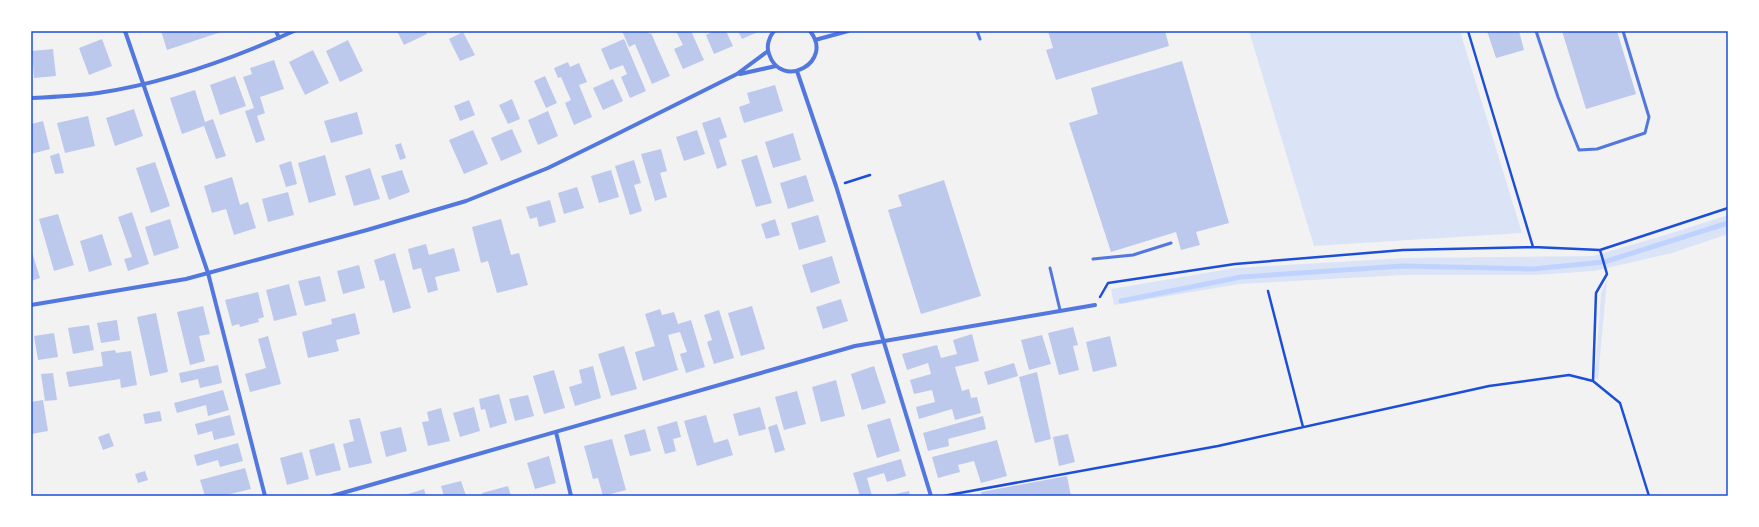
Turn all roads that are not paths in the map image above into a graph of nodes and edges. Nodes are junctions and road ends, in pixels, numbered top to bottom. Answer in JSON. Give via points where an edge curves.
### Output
{"nodes":[{"id":1,"x":125,"y":31,"type":"edge"},
{"id":2,"x":276,"y":31,"type":"edge"},
{"id":3,"x":294,"y":31,"type":"edge"},
{"id":4,"x":774,"y":31,"type":"edge"},
{"id":5,"x":810,"y":31,"type":"edge"},
{"id":6,"x":848,"y":31,"type":"edge"},
{"id":7,"x":978,"y":31,"type":"edge"},
{"id":8,"x":1536,"y":31,"type":"edge"},
{"id":9,"x":1623,"y":31,"type":"edge"},
{"id":10,"x":279,"y":38,"type":"junction"},
{"id":11,"x":980,"y":39,"type":"dead end"},
{"id":12,"x":815,"y":40,"type":"junction"},
{"id":13,"x":768,"y":51,"type":"junction"},
{"id":14,"x":776,"y":66,"type":"junction"},
{"id":15,"x":797,"y":71,"type":"junction"},
{"id":16,"x":737,"y":74,"type":"junction"},
{"id":17,"x":144,"y":84,"type":"junction"},
{"id":18,"x":31,"y":98,"type":"edge"},
{"id":19,"x":1171,"y":243,"type":"dead end"},
{"id":20,"x":1093,"y":259,"type":"dead end"},
{"id":21,"x":1050,"y":268,"type":"dead end"},
{"id":22,"x":208,"y":273,"type":"junction"},
{"id":23,"x":31,"y":305,"type":"edge"},
{"id":24,"x":1095,"y":305,"type":"road end"},
{"id":25,"x":1060,"y":310,"type":"junction"},
{"id":26,"x":885,"y":340,"type":"junction"},
{"id":27,"x":556,"y":432,"type":"junction"},
{"id":28,"x":265,"y":496,"type":"edge"},
{"id":29,"x":332,"y":496,"type":"edge"},
{"id":30,"x":570,"y":496,"type":"edge"},
{"id":31,"x":931,"y":496,"type":"edge"}],
"edges":[{"from":1,"to":17,"type":"street"},
{"from":2,"to":10,"type":"street"},
{"from":3,"to":10,"type":"street"},
{"from":4,"to":13,"type":"street"},
{"from":5,"to":12,"type":"street"},
{"from":6,"to":12,"type":"street"},
{"from":7,"to":11,"type":"lane"},
{"from":8,"to":9,"type":"lane","via":[[1579,150],[1597,149],[1645,133],[1649,117]]},
{"from":10,"to":17,"type":"street"},
{"from":12,"to":15,"type":"street","via":[[815,56],[805,68]]},
{"from":13,"to":14,"type":"street"},
{"from":13,"to":16,"type":"street"},
{"from":14,"to":15,"type":"street","via":[[786,71]]},
{"from":14,"to":16,"type":"street"},
{"from":15,"to":26,"type":"street"},
{"from":16,"to":22,"type":"street","via":[[548,168],[466,201]]},
{"from":17,"to":18,"type":"street","via":[[97,93]]},
{"from":17,"to":22,"type":"street"},
{"from":19,"to":20,"type":"lane","via":[[1134,254]]},
{"from":21,"to":25,"type":"lane"},
{"from":22,"to":23,"type":"street"},
{"from":22,"to":28,"type":"street"},
{"from":24,"to":25,"type":"street"},
{"from":25,"to":26,"type":"street"},
{"from":26,"to":27,"type":"street","via":[[828,353]]},
{"from":26,"to":31,"type":"street"},
{"from":27,"to":29,"type":"street"},
{"from":27,"to":30,"type":"street"}]}
